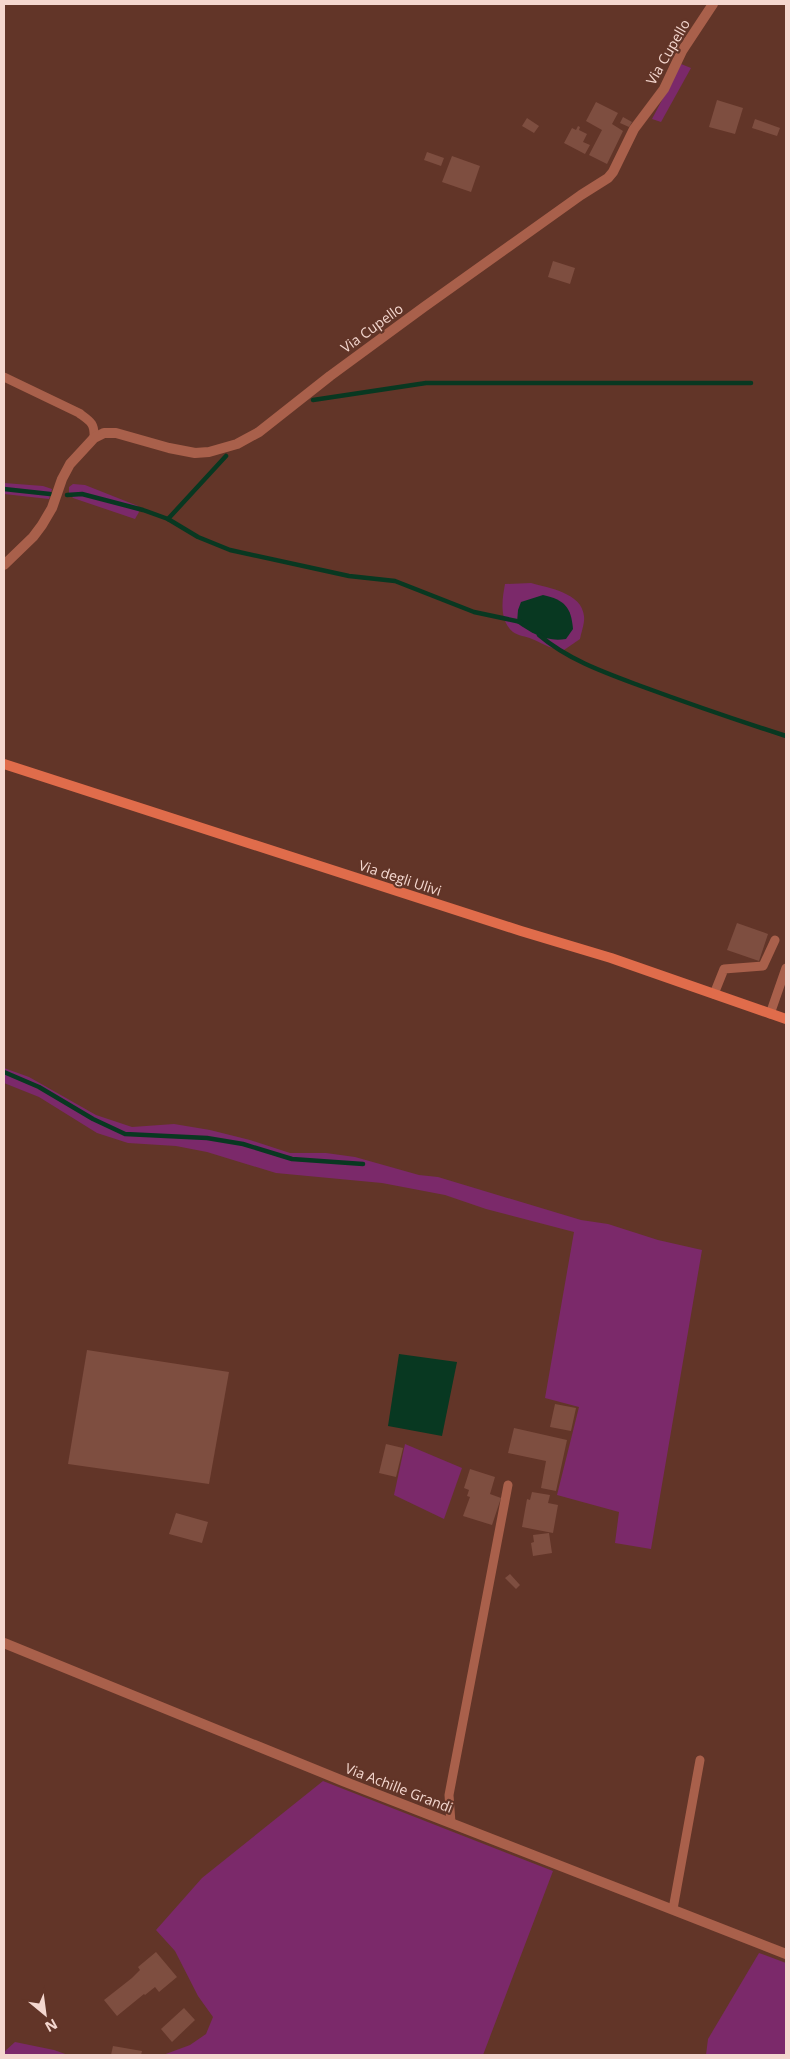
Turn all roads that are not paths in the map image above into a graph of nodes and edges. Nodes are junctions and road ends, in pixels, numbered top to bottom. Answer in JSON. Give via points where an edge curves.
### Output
{"nodes":[{"id":1,"x":713,"y":4,"type":"edge"},
{"id":2,"x":4,"y":377,"type":"edge"},
{"id":3,"x":94,"y":438,"type":"junction"},
{"id":4,"x":4,"y":565,"type":"edge"},
{"id":5,"x":4,"y":764,"type":"edge"},
{"id":6,"x":775,"y":940,"type":"dead end"},
{"id":7,"x":786,"y":968,"type":"edge"},
{"id":8,"x":714,"y":994,"type":"junction"},
{"id":9,"x":770,"y":1014,"type":"junction"},
{"id":10,"x":786,"y":1019,"type":"edge"},
{"id":11,"x":508,"y":1485,"type":"dead end"},
{"id":12,"x":4,"y":1643,"type":"edge"},
{"id":13,"x":700,"y":1760,"type":"dead end"},
{"id":14,"x":451,"y":1823,"type":"junction"},
{"id":15,"x":673,"y":1909,"type":"junction"},
{"id":16,"x":786,"y":1954,"type":"edge"}],
"edges":[{"from":1,"to":3,"type":"street","name":"Via Cupello","via":[[679,57],[664,89],[634,129],[608,178],[424,307],[259,432],[238,444],[194,453],[116,433],[104,433]]},
{"from":2,"to":3,"type":"lane","via":[[79,413],[95,429]]},
{"from":3,"to":4,"type":"street","via":[[70,464],[42,525]]},
{"from":5,"to":8,"type":"street","name":"Via degli Ulivi","via":[[512,929],[611,958]]},
{"from":6,"to":8,"type":"lane","via":[[763,966],[724,970]]},
{"from":7,"to":9,"type":"lane"},
{"from":8,"to":9,"type":"street","name":"Via degli Ulivi"},
{"from":9,"to":10,"type":"street","name":"Via degli Ulivi"},
{"from":11,"to":14,"type":"lane","via":[[449,1795]]},
{"from":12,"to":14,"type":"street","name":"Via Achille Grandi"},
{"from":13,"to":15,"type":"lane"},
{"from":14,"to":15,"type":"street","name":"Via Achille Grandi"},
{"from":15,"to":16,"type":"street","name":"Via Achille Grandi"}]}
